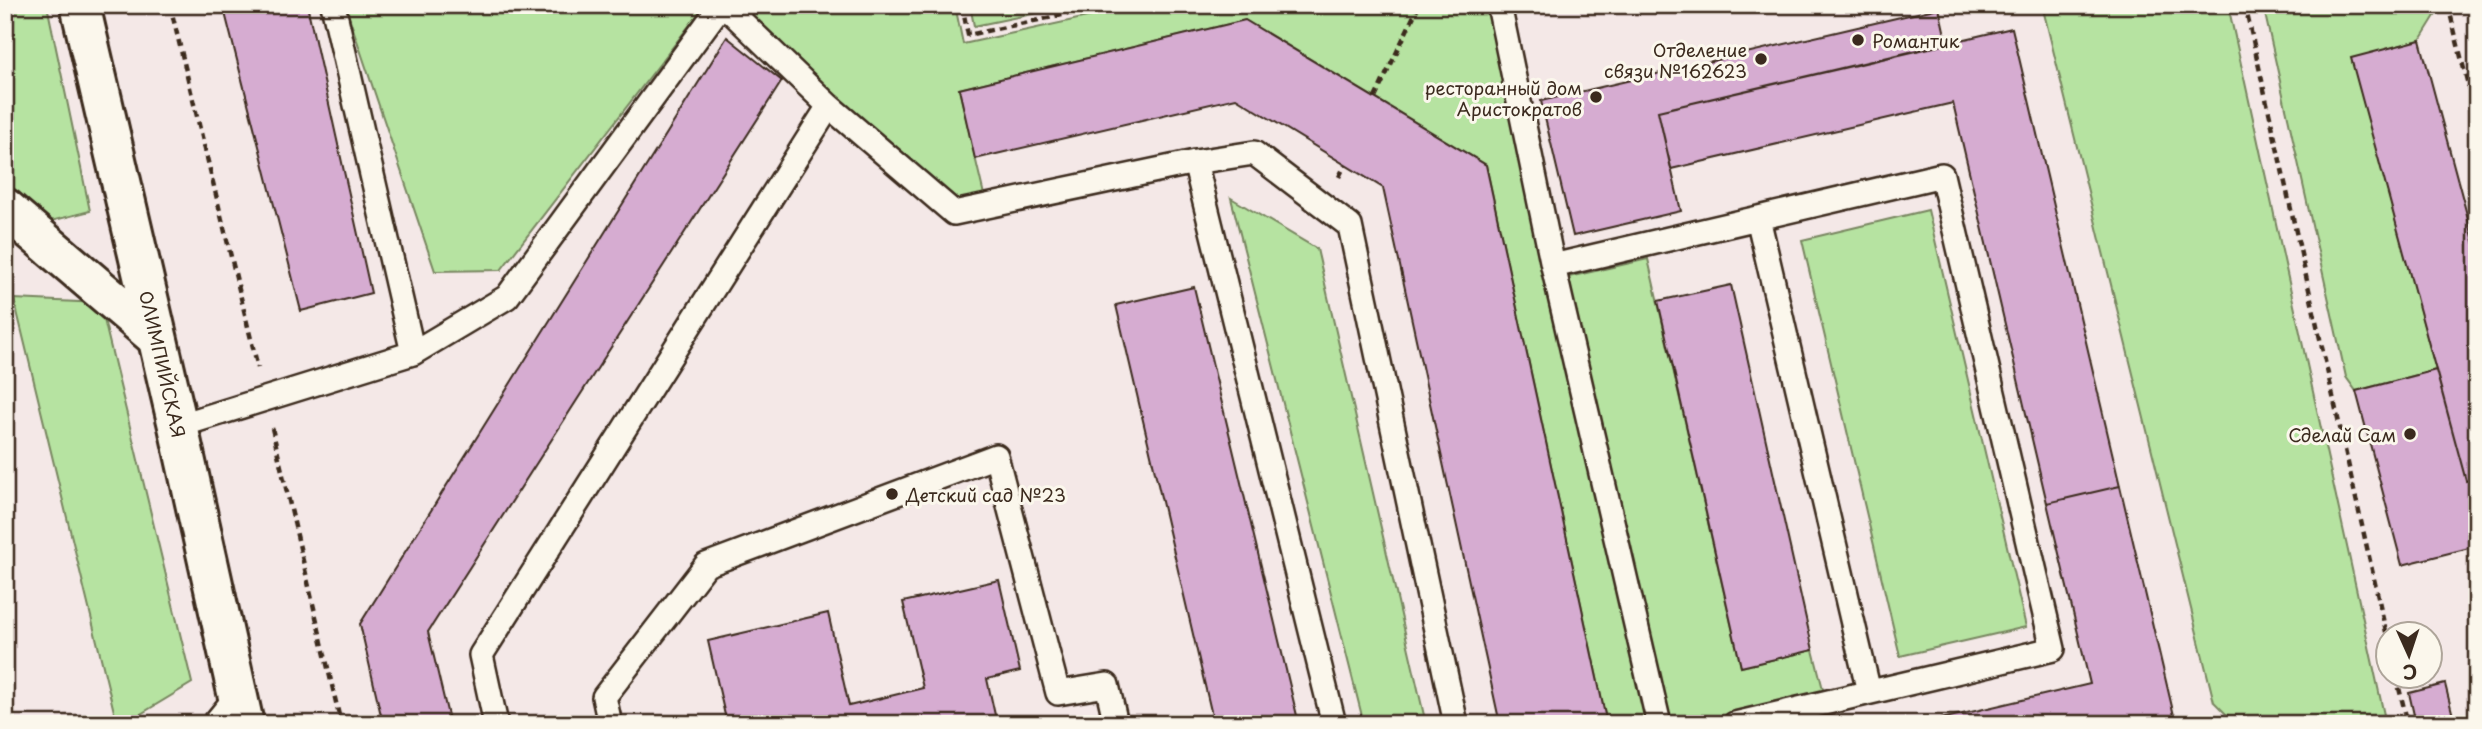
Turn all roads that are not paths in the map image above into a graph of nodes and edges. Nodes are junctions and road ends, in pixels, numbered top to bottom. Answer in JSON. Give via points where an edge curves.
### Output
{"nodes":[{"id":1,"x":80,"y":5,"type":"edge"},
{"id":2,"x":333,"y":5,"type":"edge"},
{"id":3,"x":722,"y":5,"type":"edge"},
{"id":4,"x":1499,"y":5,"type":"edge"},
{"id":5,"x":829,"y":106,"type":"junction"},
{"id":6,"x":1195,"y":162,"type":"junction"},
{"id":7,"x":5,"y":208,"type":"edge"},
{"id":8,"x":1758,"y":218,"type":"junction"},
{"id":9,"x":1553,"y":266,"type":"junction"},
{"id":10,"x":156,"y":337,"type":"junction"},
{"id":11,"x":413,"y":353,"type":"junction"},
{"id":12,"x":178,"y":426,"type":"junction"},
{"id":13,"x":1869,"y":692,"type":"junction"},
{"id":14,"x":232,"y":714,"type":"edge"},
{"id":15,"x":496,"y":724,"type":"edge"},
{"id":16,"x":610,"y":724,"type":"edge"},
{"id":17,"x":1116,"y":724,"type":"edge"},
{"id":18,"x":1334,"y":724,"type":"edge"},
{"id":19,"x":1456,"y":724,"type":"edge"},
{"id":20,"x":1659,"y":724,"type":"edge"},
{"id":21,"x":1735,"y":724,"type":"edge"}],
"edges":[{"from":1,"to":10,"type":"main road","name":"ОЛИМПИЙСКАЯ"},
{"from":2,"to":11,"type":"lane"},
{"from":3,"to":5,"type":"lane"},
{"from":3,"to":11,"type":"lane","via":[[507,297]]},
{"from":4,"to":9,"type":"lane"},
{"from":5,"to":6,"type":"lane","via":[[954,213]]},
{"from":5,"to":15,"type":"lane","via":[[481,655]]},
{"from":6,"to":18,"type":"lane"},
{"from":6,"to":19,"type":"lane","via":[[1254,153],[1349,226]]},
{"from":7,"to":10,"type":"main road"},
{"from":8,"to":9,"type":"lane"},
{"from":8,"to":13,"type":"lane"},
{"from":8,"to":13,"type":"lane","via":[[1942,175],[2053,649]]},
{"from":9,"to":20,"type":"lane"},
{"from":10,"to":12,"type":"main road","name":"ОЛИМПИЙСКАЯ"},
{"from":11,"to":12,"type":"lane"},
{"from":12,"to":14,"type":"main road","name":"ОЛИМПИЙСКАЯ"},
{"from":13,"to":21,"type":"lane"},
{"from":16,"to":17,"type":"lane","via":[[604,697],[706,565],[996,456],[1058,693],[1107,685]]}]}
